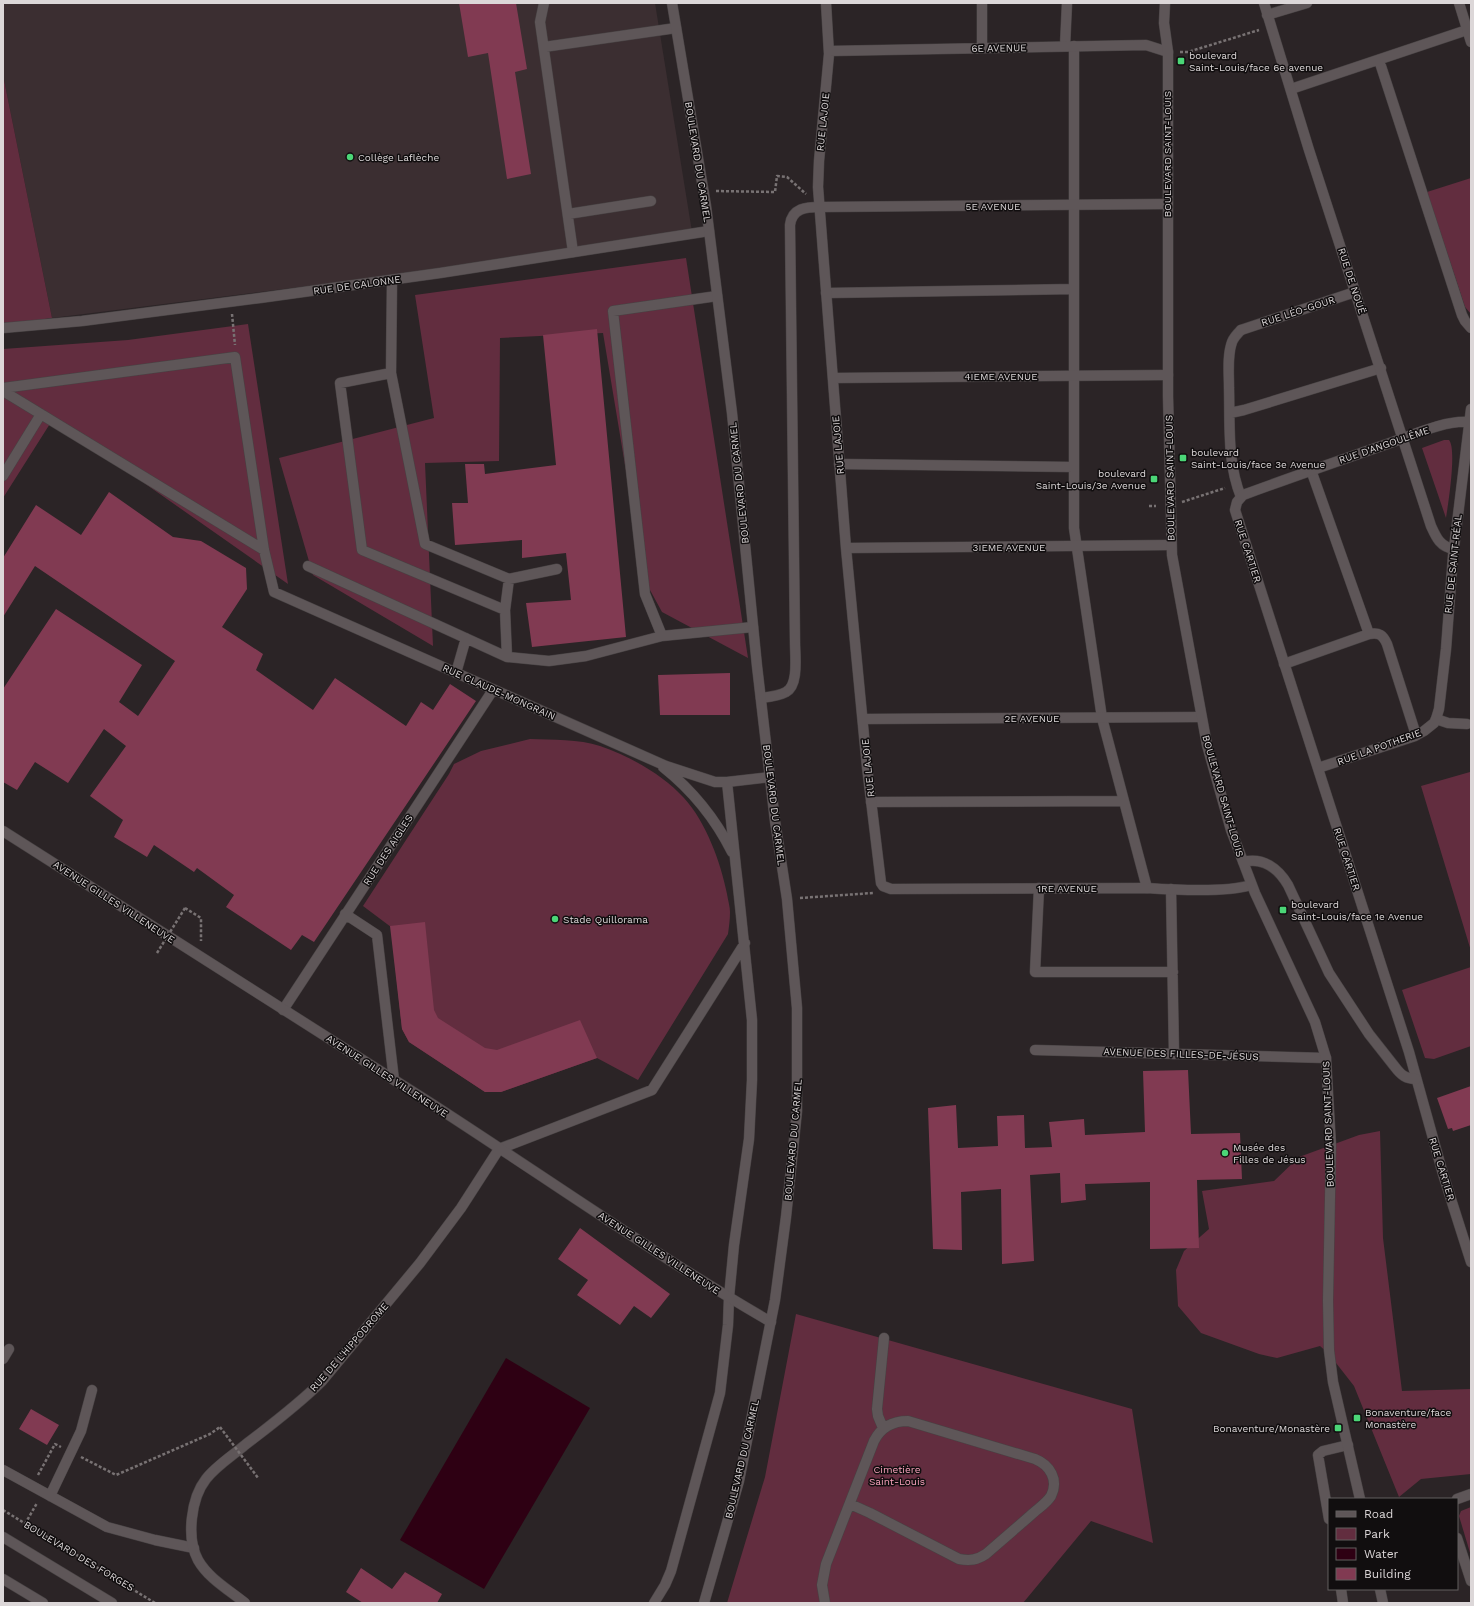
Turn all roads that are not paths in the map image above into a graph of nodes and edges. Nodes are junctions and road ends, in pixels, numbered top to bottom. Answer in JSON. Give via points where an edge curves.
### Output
{"nodes":[{"id":1,"x":544,"y":3,"type":"edge"},
{"id":2,"x":672,"y":3,"type":"edge"},
{"id":3,"x":826,"y":3,"type":"edge"},
{"id":4,"x":982,"y":3,"type":"edge"},
{"id":5,"x":1067,"y":3,"type":"edge"},
{"id":6,"x":1165,"y":3,"type":"edge"},
{"id":7,"x":1264,"y":3,"type":"edge"},
{"id":8,"x":1307,"y":3,"type":"edge"},
{"id":9,"x":1459,"y":3,"type":"edge"},
{"id":10,"x":1267,"y":15,"type":"junction"},
{"id":11,"x":676,"y":28,"type":"junction"},
{"id":12,"x":1467,"y":30,"type":"junction"},
{"id":13,"x":1471,"y":42,"type":"edge"},
{"id":14,"x":1070,"y":46,"type":"junction"},
{"id":15,"x":544,"y":47,"type":"junction"},
{"id":16,"x":982,"y":48,"type":"junction"},
{"id":17,"x":830,"y":51,"type":"junction"},
{"id":18,"x":1168,"y":52,"type":"junction"},
{"id":19,"x":1379,"y":60,"type":"junction"},
{"id":20,"x":1291,"y":89,"type":"junction"},
{"id":21,"x":651,"y":201,"type":"dead end"},
{"id":22,"x":1167,"y":204,"type":"junction"},
{"id":23,"x":1074,"y":205,"type":"junction"},
{"id":24,"x":820,"y":207,"type":"junction"},
{"id":25,"x":568,"y":214,"type":"junction"},
{"id":26,"x":709,"y":231,"type":"junction"},
{"id":27,"x":573,"y":252,"type":"junction"},
{"id":28,"x":392,"y":280,"type":"junction"},
{"id":29,"x":1074,"y":289,"type":"junction"},
{"id":30,"x":1355,"y":292,"type":"junction"},
{"id":31,"x":826,"y":293,"type":"junction"},
{"id":32,"x":717,"y":296,"type":"junction"},
{"id":33,"x":3,"y":328,"type":"edge"},
{"id":34,"x":1471,"y":328,"type":"edge"},
{"id":35,"x":1241,"y":330,"type":"joint"},
{"id":36,"x":1380,"y":368,"type":"junction"},
{"id":37,"x":392,"y":373,"type":"junction"},
{"id":38,"x":1168,"y":375,"type":"junction"},
{"id":39,"x":1074,"y":376,"type":"junction"},
{"id":40,"x":833,"y":378,"type":"junction"},
{"id":41,"x":3,"y":389,"type":"edge"},
{"id":42,"x":1471,"y":409,"type":"edge"},
{"id":43,"x":1230,"y":413,"type":"junction"},
{"id":44,"x":41,"y":414,"type":"junction"},
{"id":45,"x":1469,"y":422,"type":"junction"},
{"id":46,"x":1403,"y":438,"type":"junction"},
{"id":47,"x":839,"y":464,"type":"junction"},
{"id":48,"x":1074,"y":467,"type":"junction"},
{"id":49,"x":1311,"y":470,"type":"junction"},
{"id":50,"x":3,"y":476,"type":"edge"},
{"id":51,"x":1238,"y":500,"type":"junction"},
{"id":52,"x":1171,"y":545,"type":"junction"},
{"id":53,"x":1076,"y":546,"type":"junction"},
{"id":54,"x":846,"y":548,"type":"junction"},
{"id":55,"x":1454,"y":549,"type":"junction"},
{"id":56,"x":264,"y":550,"type":"junction"},
{"id":57,"x":308,"y":566,"type":"dead end"},
{"id":58,"x":557,"y":569,"type":"dead end"},
{"id":59,"x":509,"y":579,"type":"junction"},
{"id":60,"x":505,"y":610,"type":"junction"},
{"id":61,"x":753,"y":626,"type":"junction"},
{"id":62,"x":1369,"y":634,"type":"junction"},
{"id":63,"x":662,"y":636,"type":"junction"},
{"id":64,"x":466,"y":638,"type":"junction"},
{"id":65,"x":507,"y":657,"type":"junction"},
{"id":66,"x":1284,"y":664,"type":"junction"},
{"id":67,"x":456,"y":673,"type":"junction"},
{"id":68,"x":493,"y":690,"type":"junction"},
{"id":69,"x":761,"y":698,"type":"junction"},
{"id":70,"x":1201,"y":717,"type":"junction"},
{"id":71,"x":1102,"y":718,"type":"junction"},
{"id":72,"x":863,"y":719,"type":"junction"},
{"id":73,"x":1436,"y":719,"type":"junction"},
{"id":74,"x":1466,"y":724,"type":"dead end"},
{"id":75,"x":1416,"y":735,"type":"junction"},
{"id":76,"x":652,"y":759,"type":"junction"},
{"id":77,"x":1318,"y":768,"type":"junction"},
{"id":78,"x":770,"y":777,"type":"junction"},
{"id":79,"x":727,"y":782,"type":"junction"},
{"id":80,"x":1124,"y":801,"type":"junction"},
{"id":81,"x":871,"y":802,"type":"junction"},
{"id":82,"x":3,"y":831,"type":"edge"},
{"id":83,"x":736,"y":861,"type":"junction"},
{"id":84,"x":1243,"y":862,"type":"junction"},
{"id":85,"x":1251,"y":885,"type":"junction"},
{"id":86,"x":883,"y":886,"type":"joint"},
{"id":87,"x":1039,"y":888,"type":"junction"},
{"id":88,"x":1147,"y":888,"type":"junction"},
{"id":89,"x":1171,"y":890,"type":"junction"},
{"id":90,"x":345,"y":914,"type":"junction"},
{"id":91,"x":745,"y":943,"type":"junction"},
{"id":92,"x":1173,"y":972,"type":"junction"},
{"id":93,"x":283,"y":1010,"type":"junction"},
{"id":94,"x":1035,"y":1050,"type":"dead end"},
{"id":95,"x":1174,"y":1054,"type":"junction"},
{"id":96,"x":1326,"y":1058,"type":"junction"},
{"id":97,"x":1416,"y":1079,"type":"junction"},
{"id":98,"x":394,"y":1080,"type":"junction"},
{"id":99,"x":499,"y":1149,"type":"junction"},
{"id":100,"x":1471,"y":1262,"type":"edge"},
{"id":101,"x":729,"y":1297,"type":"junction"},
{"id":102,"x":771,"y":1322,"type":"junction"},
{"id":103,"x":884,"y":1338,"type":"dead end"},
{"id":104,"x":9,"y":1349,"type":"dead end"},
{"id":105,"x":3,"y":1359,"type":"edge"},
{"id":106,"x":92,"y":1390,"type":"dead end"},
{"id":107,"x":883,"y":1428,"type":"junction"},
{"id":108,"x":1348,"y":1445,"type":"junction"},
{"id":109,"x":3,"y":1470,"type":"edge"},
{"id":110,"x":47,"y":1494,"type":"junction"},
{"id":111,"x":1471,"y":1494,"type":"edge"},
{"id":112,"x":1360,"y":1498,"type":"edge"},
{"id":113,"x":1458,"y":1499,"type":"edge"},
{"id":114,"x":850,"y":1504,"type":"junction"},
{"id":115,"x":1328,"y":1513,"type":"edge"},
{"id":116,"x":3,"y":1537,"type":"edge"},
{"id":117,"x":1458,"y":1541,"type":"edge"},
{"id":118,"x":194,"y":1548,"type":"junction"},
{"id":119,"x":3,"y":1579,"type":"edge"},
{"id":120,"x":1471,"y":1581,"type":"edge"},
{"id":121,"x":1341,"y":1590,"type":"edge"},
{"id":122,"x":1380,"y":1590,"type":"edge"},
{"id":123,"x":43,"y":1603,"type":"edge"},
{"id":124,"x":112,"y":1603,"type":"edge"},
{"id":125,"x":245,"y":1603,"type":"edge"},
{"id":126,"x":654,"y":1603,"type":"edge"},
{"id":127,"x":704,"y":1603,"type":"edge"},
{"id":128,"x":825,"y":1603,"type":"edge"},
{"id":129,"x":1343,"y":1603,"type":"edge"},
{"id":130,"x":1383,"y":1603,"type":"edge"}],
"edges":[{"from":1,"to":15,"type":"street","via":[[540,22]]},
{"from":2,"to":11,"type":"street","name":"BOULEVARD DU CARMEL"},
{"from":3,"to":17,"type":"street","name":"RUE LAJOIE"},
{"from":4,"to":16,"type":"street"},
{"from":5,"to":14,"type":"street"},
{"from":6,"to":18,"type":"street","name":"BOULEVARD SAINT-LOUIS","via":[[1164,23]]},
{"from":7,"to":10,"type":"street","name":"RUE DE NOUË"},
{"from":8,"to":10,"type":"street"},
{"from":9,"to":12,"type":"street"},
{"from":10,"to":20,"type":"street","name":"RUE DE NOUË"},
{"from":11,"to":15,"type":"street"},
{"from":11,"to":26,"type":"street","name":"BOULEVARD DU CARMEL"},
{"from":12,"to":13,"type":"street"},
{"from":12,"to":19,"type":"street"},
{"from":14,"to":16,"type":"street","name":"6E AVENUE"},
{"from":14,"to":18,"type":"street","name":"6E AVENUE","via":[[1146,45]]},
{"from":14,"to":23,"type":"street"},
{"from":15,"to":25,"type":"street"},
{"from":16,"to":17,"type":"street","name":"6E AVENUE"},
{"from":17,"to":24,"type":"street","name":"RUE LAJOIE","via":[[818,169]]},
{"from":18,"to":22,"type":"street","name":"BOULEVARD SAINT-LOUIS"},
{"from":19,"to":20,"type":"street"},
{"from":19,"to":34,"type":"street","via":[[1462,315]]},
{"from":20,"to":30,"type":"street","name":"RUE DE NOUË"},
{"from":21,"to":25,"type":"street"},
{"from":22,"to":23,"type":"street","name":"5E AVENUE"},
{"from":22,"to":38,"type":"street","name":"BOULEVARD SAINT-LOUIS"},
{"from":23,"to":24,"type":"street","name":"5E AVENUE"},
{"from":23,"to":29,"type":"street"},
{"from":24,"to":31,"type":"street","name":"RUE LAJOIE"},
{"from":24,"to":69,"type":"street","name":"5E AVENUE","via":[[799,210],[792,216],[790,225],[794,678],[792,687],[785,693]]},
{"from":25,"to":27,"type":"street"},
{"from":26,"to":27,"type":"street","name":"RUE DE CALONNE"},
{"from":26,"to":32,"type":"street","name":"BOULEVARD DU CARMEL"},
{"from":27,"to":28,"type":"street","name":"RUE DE CALONNE"},
{"from":28,"to":33,"type":"street","name":"RUE DE CALONNE","via":[[82,322]]},
{"from":28,"to":37,"type":"street"},
{"from":29,"to":31,"type":"street"},
{"from":29,"to":39,"type":"street"},
{"from":30,"to":35,"type":"street","name":"RUE LÉO-GOUR"},
{"from":30,"to":36,"type":"street","name":"RUE DE NOUË"},
{"from":31,"to":40,"type":"street","name":"RUE LAJOIE"},
{"from":32,"to":61,"type":"street","name":"BOULEVARD DU CARMEL","via":[[732,413]]},
{"from":32,"to":63,"type":"street","via":[[613,311],[645,594]]},
{"from":35,"to":43,"type":"street","name":"RUE CARTIER","via":[[1234,338],[1230,352]]},
{"from":36,"to":43,"type":"street"},
{"from":36,"to":46,"type":"street","name":"RUE DE NOUË"},
{"from":37,"to":59,"type":"street","via":[[425,544]]},
{"from":37,"to":60,"type":"street","via":[[340,383],[362,550]]},
{"from":38,"to":39,"type":"street","name":"4IEME AVENUE"},
{"from":38,"to":52,"type":"street","name":"BOULEVARD SAINT-LOUIS"},
{"from":39,"to":40,"type":"street","name":"4IEME AVENUE"},
{"from":39,"to":48,"type":"street"},
{"from":40,"to":47,"type":"street","name":"RUE LAJOIE"},
{"from":41,"to":44,"type":"street"},
{"from":41,"to":56,"type":"street","via":[[235,357]]},
{"from":42,"to":45,"type":"street","name":"RUE DE SAINT-RÉAL"},
{"from":43,"to":51,"type":"street","name":"RUE CARTIER","via":[[1232,466]]},
{"from":44,"to":50,"type":"street"},
{"from":44,"to":56,"type":"street"},
{"from":45,"to":46,"type":"street","name":"RUE D'ANGOULÊME","via":[[1446,424]]},
{"from":45,"to":55,"type":"street","name":"RUE DE SAINT-RÉAL"},
{"from":46,"to":49,"type":"street","name":"RUE D'ANGOULÊME"},
{"from":46,"to":55,"type":"street","name":"RUE DE NOUË","via":[[1433,530],[1443,546]]},
{"from":47,"to":48,"type":"street"},
{"from":47,"to":54,"type":"street","name":"RUE LAJOIE"},
{"from":48,"to":53,"type":"street"},
{"from":49,"to":51,"type":"street","name":"RUE D'ANGOULÊME"},
{"from":49,"to":62,"type":"street"},
{"from":51,"to":66,"type":"street","name":"RUE CARTIER","via":[[1235,512]]},
{"from":52,"to":53,"type":"street","name":"3IEME AVENUE"},
{"from":52,"to":70,"type":"street","name":"BOULEVARD SAINT-LOUIS"},
{"from":53,"to":54,"type":"street","name":"3IEME AVENUE"},
{"from":53,"to":71,"type":"street"},
{"from":54,"to":72,"type":"street","name":"RUE LAJOIE"},
{"from":55,"to":73,"type":"street","name":"RUE DE SAINT-RÉAL","via":[[1446,648]]},
{"from":56,"to":67,"type":"street","name":"RUE CLAUDE-MONGRAIN","via":[[274,592]]},
{"from":57,"to":64,"type":"street"},
{"from":58,"to":59,"type":"street"},
{"from":59,"to":60,"type":"street"},
{"from":60,"to":65,"type":"street"},
{"from":61,"to":63,"type":"street"},
{"from":61,"to":69,"type":"street","name":"BOULEVARD DU CARMEL"},
{"from":62,"to":66,"type":"street"},
{"from":62,"to":75,"type":"street","via":[[1379,634],[1387,644]]},
{"from":63,"to":65,"type":"street","via":[[586,656],[564,659],[549,661]]},
{"from":64,"to":65,"type":"street"},
{"from":64,"to":67,"type":"street"},
{"from":66,"to":77,"type":"street","name":"RUE CARTIER"},
{"from":67,"to":68,"type":"street","name":"RUE CLAUDE-MONGRAIN"},
{"from":68,"to":76,"type":"street","name":"RUE CLAUDE-MONGRAIN"},
{"from":68,"to":90,"type":"street","name":"RUE DES AIGLES"},
{"from":69,"to":78,"type":"street","name":"BOULEVARD DU CARMEL"},
{"from":70,"to":71,"type":"street","name":"2E AVENUE"},
{"from":70,"to":84,"type":"street","name":"BOULEVARD SAINT-LOUIS","via":[[1213,768]]},
{"from":71,"to":72,"type":"street","name":"2E AVENUE"},
{"from":71,"to":80,"type":"street"},
{"from":72,"to":81,"type":"street","name":"RUE LAJOIE"},
{"from":73,"to":74,"type":"street"},
{"from":73,"to":75,"type":"street","name":"RUE LA POTHERIE"},
{"from":75,"to":77,"type":"street","name":"RUE LA POTHERIE"},
{"from":76,"to":79,"type":"street","name":"RUE CLAUDE-MONGRAIN","via":[[715,782]]},
{"from":76,"to":83,"type":"street","via":[[673,776],[705,809],[723,835]]},
{"from":77,"to":97,"type":"street","name":"RUE CARTIER"},
{"from":78,"to":79,"type":"street","name":"RUE CLAUDE-MONGRAIN"},
{"from":78,"to":102,"type":"street","name":"BOULEVARD DU CARMEL","via":[[787,899],[797,1008],[798,1084],[786,1217]]},
{"from":79,"to":83,"type":"street"},
{"from":80,"to":81,"type":"street"},
{"from":80,"to":88,"type":"street"},
{"from":81,"to":86,"type":"street","name":"RUE LAJOIE","via":[[879,878]]},
{"from":82,"to":93,"type":"street","name":"AVENUE GILLES VILLENEUVE"},
{"from":83,"to":91,"type":"street"},
{"from":84,"to":85,"type":"street","name":"BOULEVARD SAINT-LOUIS"},
{"from":84,"to":97,"type":"street","via":[[1261,861],[1281,873],[1328,973],[1342,995],[1395,1067],[1403,1076]]},
{"from":85,"to":89,"type":"street","name":"1RE AVENUE","via":[[1229,889]]},
{"from":85,"to":96,"type":"street","name":"BOULEVARD SAINT-LOUIS","via":[[1315,1022]]},
{"from":86,"to":87,"type":"street","name":"1RE AVENUE","via":[[891,889]]},
{"from":87,"to":88,"type":"street","name":"1RE AVENUE"},
{"from":87,"to":92,"type":"street","via":[[1035,972]]},
{"from":88,"to":89,"type":"street","name":"1RE AVENUE"},
{"from":89,"to":92,"type":"street"},
{"from":90,"to":93,"type":"street","name":"RUE DES AIGLES"},
{"from":90,"to":98,"type":"street","via":[[377,935]]},
{"from":91,"to":99,"type":"street","via":[[652,1090]]},
{"from":91,"to":101,"type":"street","via":[[752,1020],[750,1139]]},
{"from":92,"to":95,"type":"street"},
{"from":93,"to":98,"type":"street","name":"AVENUE GILLES VILLENEUVE"},
{"from":94,"to":95,"type":"street","name":"AVENUE DES FILLES-DE-JÉSUS"},
{"from":95,"to":96,"type":"street","name":"AVENUE DES FILLES-DE-JÉSUS"},
{"from":96,"to":108,"type":"street","name":"BOULEVARD SAINT-LOUIS","via":[[1330,1146],[1329,1350]]},
{"from":97,"to":100,"type":"street","name":"RUE CARTIER"},
{"from":98,"to":99,"type":"street","name":"AVENUE GILLES VILLENEUVE"},
{"from":99,"to":101,"type":"street","name":"AVENUE GILLES VILLENEUVE"},
{"from":99,"to":118,"type":"street","name":"RUE DE L'HIPPODROME","via":[[461,1208],[420,1262],[322,1381],[304,1399],[213,1470],[205,1480],[198,1491],[192,1514]]},
{"from":101,"to":102,"type":"street","name":"AVENUE GILLES VILLENEUVE"},
{"from":101,"to":126,"type":"street","via":[[720,1393],[672,1571]]},
{"from":102,"to":127,"type":"street","name":"BOULEVARD DU CARMEL","via":[[740,1481]]},
{"from":103,"to":107,"type":"street","via":[[878,1409]]},
{"from":104,"to":105,"type":"street"},
{"from":106,"to":110,"type":"street","via":[[81,1431]]},
{"from":107,"to":114,"type":"street","via":[[874,1441]]},
{"from":107,"to":114,"type":"street","via":[[892,1423],[908,1421],[1035,1459],[1045,1463],[1051,1471],[1054,1480],[1053,1490],[1045,1503],[986,1554],[969,1561],[959,1559]]},
{"from":108,"to":112,"type":"street","name":"BOULEVARD SAINT-LOUIS"},
{"from":108,"to":115,"type":"street","via":[[1323,1451],[1318,1456]]},
{"from":109,"to":110,"type":"street"},
{"from":110,"to":118,"type":"street","via":[[107,1527]]},
{"from":111,"to":113,"type":"street"},
{"from":114,"to":128,"type":"street","via":[[823,1574]]},
{"from":116,"to":124,"type":"street"},
{"from":117,"to":120,"type":"street"},
{"from":118,"to":125,"type":"street","name":"RUE DE L'HIPPODROME","via":[[204,1569]]},
{"from":119,"to":123,"type":"street"},
{"from":121,"to":129,"type":"street"},
{"from":122,"to":130,"type":"street"}]}
